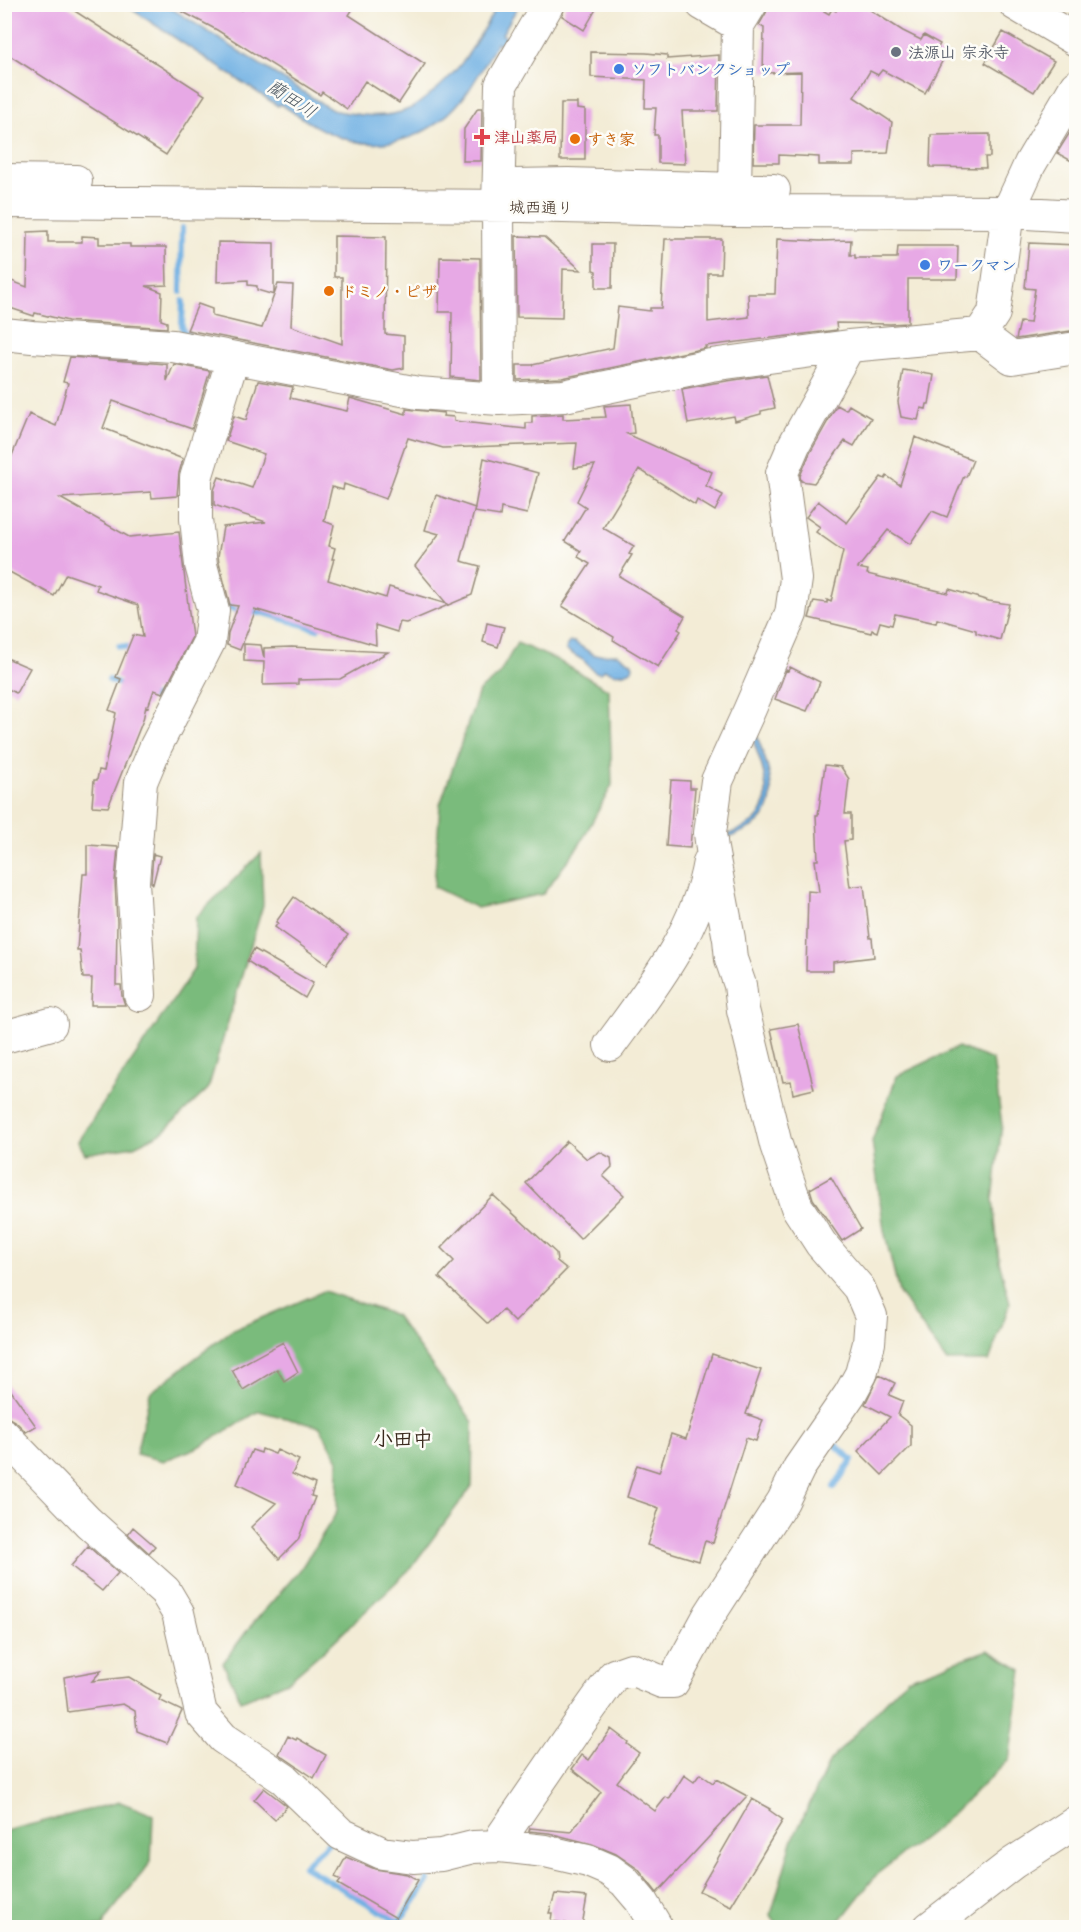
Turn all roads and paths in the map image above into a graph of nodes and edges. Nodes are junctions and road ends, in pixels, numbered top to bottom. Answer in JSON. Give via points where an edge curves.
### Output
{"nodes":[{"id":1,"x":548,"y":4,"type":"edge"},
{"id":2,"x":702,"y":4,"type":"edge"},
{"id":3,"x":1015,"y":4,"type":"edge"},
{"id":4,"x":744,"y":15,"type":"edge"},
{"id":5,"x":1077,"y":40,"type":"edge"},
{"id":6,"x":1077,"y":86,"type":"edge"},
{"id":7,"x":4,"y":180,"type":"edge"},
{"id":8,"x":499,"y":196,"type":"junction"},
{"id":9,"x":1077,"y":196,"type":"edge"},
{"id":10,"x":733,"y":200,"type":"junction"},
{"id":11,"x":4,"y":202,"type":"edge"},
{"id":12,"x":1012,"y":203,"type":"junction"},
{"id":13,"x":1077,"y":216,"type":"edge"},
{"id":14,"x":4,"y":334,"type":"edge"},
{"id":15,"x":980,"y":334,"type":"junction"},
{"id":16,"x":849,"y":346,"type":"junction"},
{"id":17,"x":1077,"y":348,"type":"edge"},
{"id":18,"x":233,"y":358,"type":"junction"},
{"id":19,"x":499,"y":399,"type":"junction"},
{"id":20,"x":712,"y":849,"type":"junction"},
{"id":21,"x":140,"y":995,"type":"dead end"},
{"id":22,"x":51,"y":1024,"type":"dead end"},
{"id":23,"x":4,"y":1037,"type":"edge"},
{"id":24,"x":610,"y":1045,"type":"dead end"},
{"id":25,"x":4,"y":1435,"type":"edge"},
{"id":26,"x":1077,"y":1822,"type":"edge"},
{"id":27,"x":499,"y":1846,"type":"junction"},
{"id":28,"x":657,"y":1928,"type":"edge"},
{"id":29,"x":928,"y":1928,"type":"edge"}],
"edges":[{"from":1,"to":8,"type":"street","via":[[501,85]]},
{"from":2,"to":4,"type":"street"},
{"from":3,"to":5,"type":"street"},
{"from":4,"to":10,"type":"street"},
{"from":6,"to":12,"type":"street","via":[[1030,164]]},
{"from":7,"to":8,"type":"street","name":"城西通り"},
{"from":8,"to":10,"type":"street","name":"城西通り","via":[[568,184]]},
{"from":8,"to":11,"type":"street","name":"城西通り"},
{"from":8,"to":19,"type":"street"},
{"from":9,"to":12,"type":"street","name":"城西通り"},
{"from":10,"to":12,"type":"street","name":"城西通り"},
{"from":12,"to":13,"type":"street","name":"城西通り"},
{"from":12,"to":15,"type":"street","via":[[994,313]]},
{"from":14,"to":18,"type":"street","via":[[173,346]]},
{"from":15,"to":16,"type":"street"},
{"from":15,"to":17,"type":"street","via":[[1012,358]]},
{"from":16,"to":19,"type":"street","via":[[711,366],[564,396]]},
{"from":16,"to":20,"type":"street","via":[[794,445],[783,473],[796,579],[791,614],[717,781],[710,832]]},
{"from":18,"to":19,"type":"street","via":[[418,393]]},
{"from":18,"to":21,"type":"street","via":[[196,478],[201,565],[213,610],[209,642],[141,782],[133,882]]},
{"from":20,"to":24,"type":"street","via":[[698,908],[662,975]]},
{"from":20,"to":27,"type":"street","via":[[731,959],[776,1145],[797,1207],[821,1244],[859,1288],[871,1316],[870,1343],[850,1394],[799,1468],[673,1682],[662,1682],[631,1669],[614,1675],[503,1834]]},
{"from":22,"to":23,"type":"street"},
{"from":25,"to":27,"type":"street","via":[[87,1522],[165,1591],[178,1613],[201,1713],[223,1738],[284,1779],[341,1834],[382,1852],[412,1857]]},
{"from":26,"to":29,"type":"street","via":[[1013,1863]]},
{"from":27,"to":28,"type":"street","via":[[545,1851],[609,1870],[641,1901]]}]}
